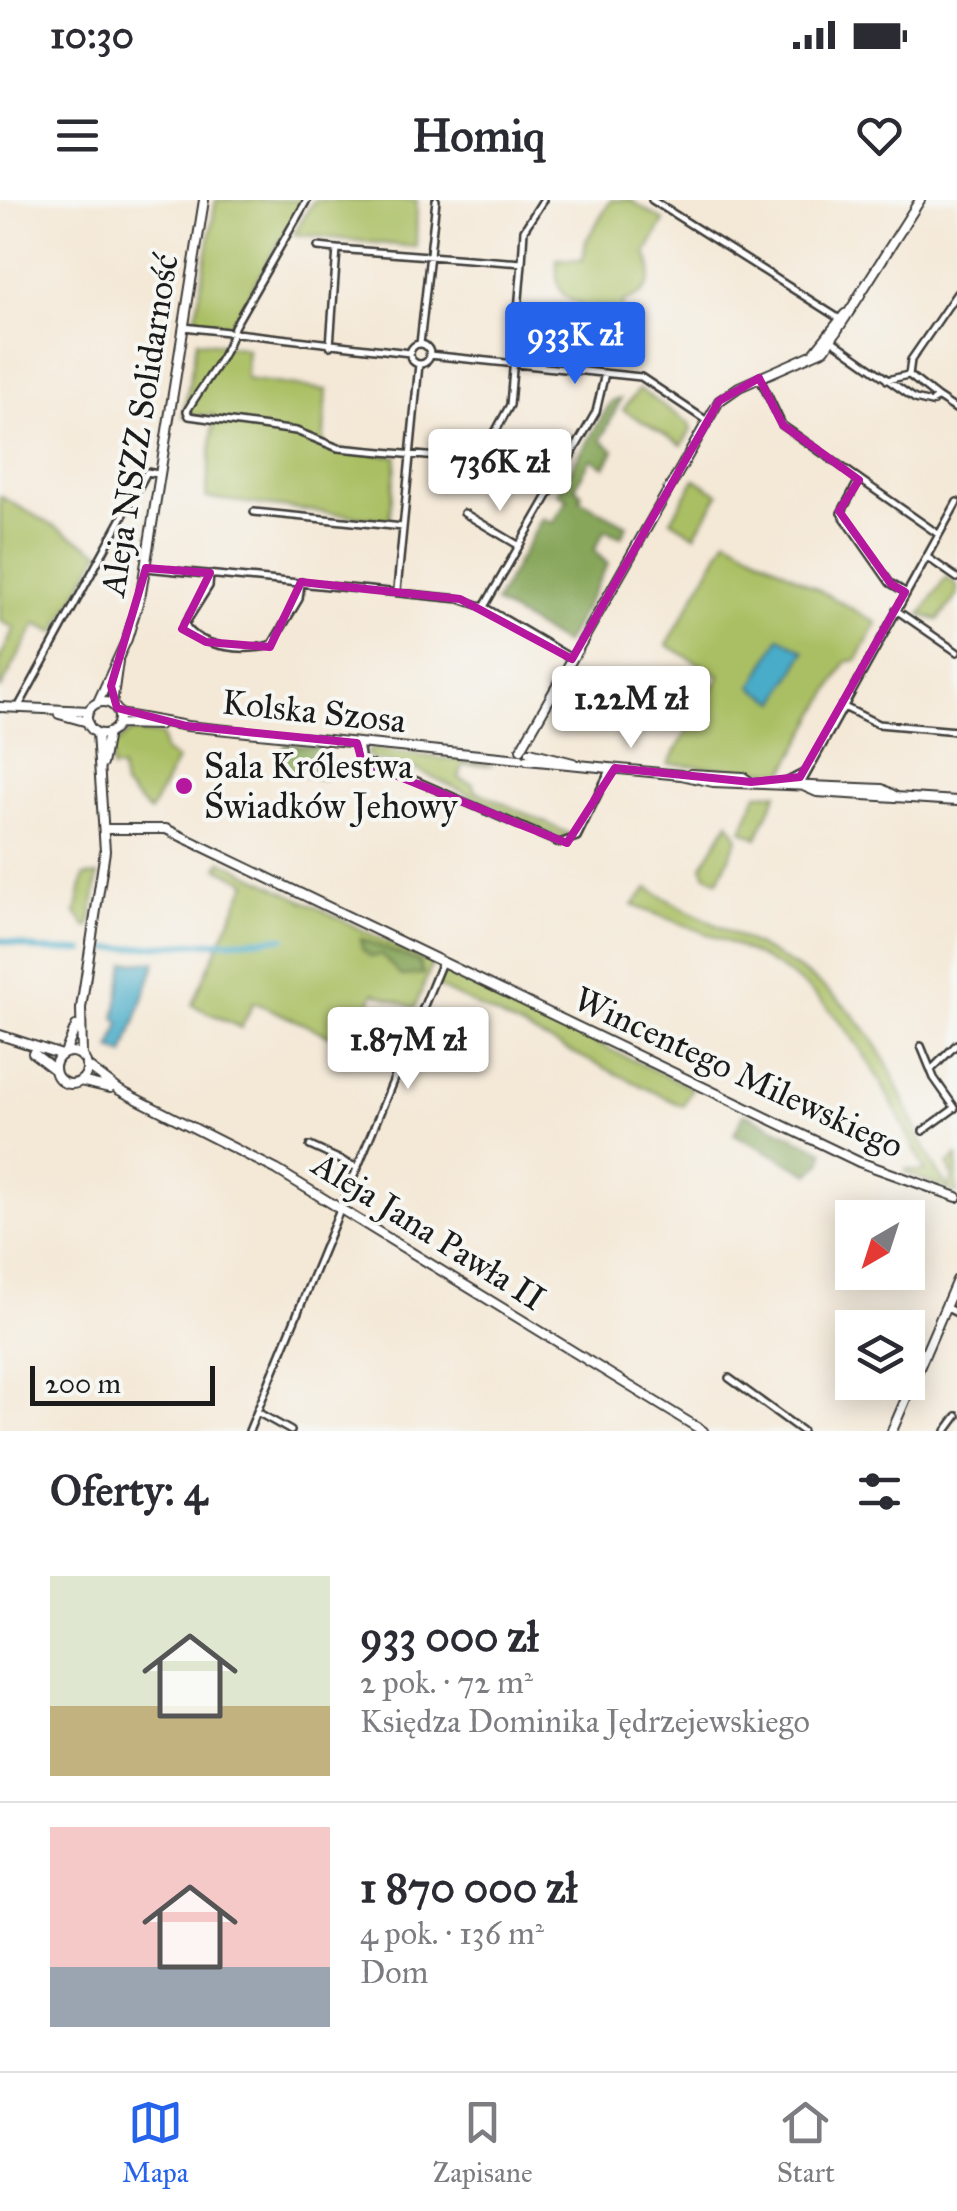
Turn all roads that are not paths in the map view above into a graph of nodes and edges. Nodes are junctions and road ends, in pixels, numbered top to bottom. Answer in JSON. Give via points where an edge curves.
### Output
{"nodes":[{"id":1,"x":204,"y":200,"type":"edge"},
{"id":2,"x":308,"y":200,"type":"edge"},
{"id":3,"x":436,"y":200,"type":"edge"},
{"id":4,"x":543,"y":200,"type":"edge"},
{"id":5,"x":652,"y":200,"type":"edge"},
{"id":6,"x":920,"y":200,"type":"edge"},
{"id":7,"x":318,"y":247,"type":"dead end"},
{"id":8,"x":337,"y":250,"type":"junction"},
{"id":9,"x":429,"y":258,"type":"junction"},
{"id":10,"x":522,"y":263,"type":"junction"},
{"id":11,"x":957,"y":294,"type":"edge"},
{"id":12,"x":844,"y":321,"type":"junction"},
{"id":13,"x":182,"y":327,"type":"junction"},
{"id":14,"x":232,"y":336,"type":"junction"},
{"id":15,"x":833,"y":341,"type":"junction"},
{"id":16,"x":420,"y":344,"type":"junction"},
{"id":17,"x":330,"y":346,"type":"junction"},
{"id":18,"x":410,"y":354,"type":"junction"},
{"id":19,"x":429,"y":354,"type":"junction"},
{"id":20,"x":810,"y":357,"type":"junction"},
{"id":21,"x":419,"y":364,"type":"junction"},
{"id":22,"x":513,"y":364,"type":"junction"},
{"id":23,"x":605,"y":373,"type":"junction"},
{"id":24,"x":909,"y":375,"type":"junction"},
{"id":25,"x":759,"y":378,"type":"junction"},
{"id":26,"x":887,"y":380,"type":"junction"},
{"id":27,"x":937,"y":397,"type":"junction"},
{"id":28,"x":957,"y":410,"type":"edge"},
{"id":29,"x":707,"y":421,"type":"junction"},
{"id":30,"x":410,"y":453,"type":"junction"},
{"id":31,"x":480,"y":460,"type":"junction"},
{"id":32,"x":160,"y":474,"type":"junction"},
{"id":33,"x":858,"y":480,"type":"junction"},
{"id":34,"x":556,"y":482,"type":"junction"},
{"id":35,"x":957,"y":502,"type":"edge"},
{"id":36,"x":254,"y":512,"type":"dead end"},
{"id":37,"x":464,"y":513,"type":"dead end"},
{"id":38,"x":948,"y":518,"type":"junction"},
{"id":39,"x":957,"y":524,"type":"edge"},
{"id":40,"x":403,"y":526,"type":"junction"},
{"id":41,"x":938,"y":534,"type":"junction"},
{"id":42,"x":518,"y":544,"type":"junction"},
{"id":43,"x":926,"y":556,"type":"junction"},
{"id":44,"x":146,"y":568,"type":"junction"},
{"id":45,"x":210,"y":574,"type":"junction"},
{"id":46,"x":957,"y":578,"type":"edge"},
{"id":47,"x":301,"y":582,"type":"junction"},
{"id":48,"x":397,"y":591,"type":"junction"},
{"id":49,"x":906,"y":592,"type":"junction"},
{"id":50,"x":484,"y":607,"type":"junction"},
{"id":51,"x":896,"y":610,"type":"junction"},
{"id":52,"x":957,"y":652,"type":"edge"},
{"id":53,"x":119,"y":656,"type":"junction"},
{"id":54,"x":572,"y":659,"type":"junction"},
{"id":55,"x":98,"y":702,"type":"junction"},
{"id":56,"x":112,"y":704,"type":"junction"},
{"id":57,"x":842,"y":706,"type":"junction"},
{"id":58,"x":0,"y":708,"type":"edge"},
{"id":59,"x":17,"y":709,"type":"junction"},
{"id":60,"x":88,"y":711,"type":"junction"},
{"id":61,"x":50,"y":712,"type":"junction"},
{"id":62,"x":119,"y":719,"type":"junction"},
{"id":63,"x":88,"y":722,"type":"junction"},
{"id":64,"x":957,"y":731,"type":"edge"},
{"id":65,"x":97,"y":732,"type":"junction"},
{"id":66,"x":108,"y":733,"type":"junction"},
{"id":67,"x":359,"y":743,"type":"junction"},
{"id":68,"x":524,"y":753,"type":"junction"},
{"id":69,"x":611,"y":768,"type":"junction"},
{"id":70,"x":807,"y":770,"type":"junction"},
{"id":71,"x":102,"y":774,"type":"junction"},
{"id":72,"x":782,"y":784,"type":"junction"},
{"id":73,"x":801,"y":784,"type":"junction"},
{"id":74,"x":818,"y":784,"type":"junction"},
{"id":75,"x":896,"y":796,"type":"junction"},
{"id":76,"x":957,"y":800,"type":"edge"},
{"id":77,"x":105,"y":810,"type":"junction"},
{"id":78,"x":132,"y":826,"type":"junction"},
{"id":79,"x":106,"y":829,"type":"junction"},
{"id":80,"x":442,"y":961,"type":"junction"},
{"id":81,"x":82,"y":1008,"type":"junction"},
{"id":82,"x":396,"y":1032,"type":"dead end"},
{"id":83,"x":4,"y":1037,"type":"edge"},
{"id":84,"x":410,"y":1040,"type":"junction"},
{"id":85,"x":957,"y":1044,"type":"edge"},
{"id":86,"x":921,"y":1046,"type":"dead end"},
{"id":87,"x":64,"y":1054,"type":"junction"},
{"id":88,"x":84,"y":1061,"type":"junction"},
{"id":89,"x":932,"y":1069,"type":"junction"},
{"id":90,"x":56,"y":1070,"type":"junction"},
{"id":91,"x":79,"y":1082,"type":"junction"},
{"id":92,"x":119,"y":1090,"type":"junction"},
{"id":93,"x":956,"y":1107,"type":"edge"},
{"id":94,"x":368,"y":1115,"type":"dead end"},
{"id":95,"x":378,"y":1119,"type":"junction"},
{"id":96,"x":923,"y":1132,"type":"dead end"},
{"id":97,"x":310,"y":1146,"type":"dead end"},
{"id":98,"x":358,"y":1168,"type":"junction"},
{"id":99,"x":957,"y":1201,"type":"edge"},
{"id":100,"x":341,"y":1209,"type":"junction"},
{"id":101,"x":957,"y":1280,"type":"edge"},
{"id":102,"x":945,"y":1307,"type":"junction"},
{"id":103,"x":957,"y":1312,"type":"edge"},
{"id":104,"x":729,"y":1378,"type":"dead end"},
{"id":105,"x":257,"y":1412,"type":"junction"},
{"id":106,"x":957,"y":1416,"type":"edge"},
{"id":107,"x":249,"y":1431,"type":"edge"},
{"id":108,"x":292,"y":1431,"type":"edge"},
{"id":109,"x":703,"y":1431,"type":"edge"},
{"id":110,"x":802,"y":1431,"type":"edge"},
{"id":111,"x":892,"y":1431,"type":"edge"},
{"id":112,"x":946,"y":1431,"type":"edge"}],
"edges":[{"from":1,"to":13,"type":"street","name":"Aleja NSZZ Solidarność"},
{"from":2,"to":14,"type":"street"},
{"from":3,"to":9,"type":"street"},
{"from":4,"to":10,"type":"street","via":[[524,230]]},
{"from":5,"to":12,"type":"street"},
{"from":6,"to":12,"type":"street"},
{"from":7,"to":8,"type":"street"},
{"from":8,"to":9,"type":"street"},
{"from":8,"to":17,"type":"street"},
{"from":9,"to":10,"type":"street"},
{"from":9,"to":16,"type":"street"},
{"from":10,"to":22,"type":"street"},
{"from":11,"to":24,"type":"street","via":[[911,360]]},
{"from":12,"to":15,"type":"street"},
{"from":12,"to":20,"type":"street"},
{"from":13,"to":14,"type":"street"},
{"from":13,"to":32,"type":"street","name":"Aleja NSZZ Solidarność"},
{"from":14,"to":17,"type":"street"},
{"from":14,"to":30,"type":"street","via":[[187,411],[192,418],[296,430],[338,448]]},
{"from":15,"to":20,"type":"street"},
{"from":15,"to":26,"type":"street"},
{"from":16,"to":18,"type":"street"},
{"from":16,"to":19,"type":"street"},
{"from":17,"to":18,"type":"street"},
{"from":18,"to":21,"type":"street"},
{"from":19,"to":21,"type":"street"},
{"from":19,"to":22,"type":"street"},
{"from":20,"to":25,"type":"street"},
{"from":21,"to":30,"type":"street"},
{"from":22,"to":23,"type":"street"},
{"from":22,"to":31,"type":"street","via":[[510,406]]},
{"from":23,"to":29,"type":"street","via":[[641,376]]},
{"from":23,"to":34,"type":"street","via":[[596,412]]},
{"from":24,"to":26,"type":"street"},
{"from":24,"to":27,"type":"street"},
{"from":25,"to":29,"type":"street","via":[[729,392]]},
{"from":25,"to":33,"type":"street","via":[[782,425]]},
{"from":26,"to":27,"type":"street","via":[[923,401]]},
{"from":27,"to":28,"type":"street"},
{"from":29,"to":54,"type":"street"},
{"from":30,"to":31,"type":"street"},
{"from":30,"to":40,"type":"street"},
{"from":31,"to":34,"type":"street","via":[[526,466]]},
{"from":32,"to":44,"type":"street","name":"Aleja NSZZ Solidarność"},
{"from":32,"to":59,"type":"street","via":[[147,472]]},
{"from":33,"to":41,"type":"street"},
{"from":33,"to":49,"type":"street","via":[[841,513],[890,583]]},
{"from":34,"to":42,"type":"street"},
{"from":35,"to":38,"type":"street"},
{"from":36,"to":40,"type":"street"},
{"from":37,"to":42,"type":"street"},
{"from":38,"to":39,"type":"street"},
{"from":38,"to":41,"type":"street"},
{"from":40,"to":48,"type":"street"},
{"from":41,"to":43,"type":"street"},
{"from":42,"to":50,"type":"street"},
{"from":43,"to":46,"type":"street"},
{"from":43,"to":49,"type":"street"},
{"from":44,"to":45,"type":"street"},
{"from":44,"to":53,"type":"street","name":"Aleja NSZZ Solidarność"},
{"from":45,"to":47,"type":"street"},
{"from":45,"to":47,"type":"street","via":[[185,624],[206,642],[238,646],[272,644],[299,600]]},
{"from":47,"to":48,"type":"street"},
{"from":48,"to":50,"type":"street"},
{"from":49,"to":51,"type":"street"},
{"from":50,"to":54,"type":"street"},
{"from":51,"to":52,"type":"street"},
{"from":51,"to":57,"type":"street"},
{"from":53,"to":55,"type":"street","name":"Aleja NSZZ Solidarność"},
{"from":53,"to":56,"type":"street","name":"Aleja NSZZ Solidarność"},
{"from":54,"to":68,"type":"street"},
{"from":55,"to":56,"type":"street"},
{"from":55,"to":60,"type":"street"},
{"from":56,"to":62,"type":"street"},
{"from":57,"to":64,"type":"street","via":[[868,722]]},
{"from":57,"to":70,"type":"street"},
{"from":58,"to":59,"type":"street"},
{"from":59,"to":61,"type":"street"},
{"from":60,"to":61,"type":"street"},
{"from":60,"to":63,"type":"street"},
{"from":61,"to":63,"type":"street"},
{"from":62,"to":66,"type":"street"},
{"from":62,"to":67,"type":"street","name":"Kolska Szosa"},
{"from":63,"to":65,"type":"street"},
{"from":65,"to":66,"type":"street"},
{"from":65,"to":71,"type":"street"},
{"from":66,"to":71,"type":"street"},
{"from":67,"to":68,"type":"street","name":"Kolska Szosa"},
{"from":67,"to":69,"type":"street","via":[[365,764],[559,843],[577,837]]},
{"from":68,"to":69,"type":"street","name":"Kolska Szosa"},
{"from":69,"to":72,"type":"street","name":"Kolska Szosa"},
{"from":70,"to":72,"type":"street"},
{"from":70,"to":73,"type":"street"},
{"from":70,"to":74,"type":"street"},
{"from":71,"to":77,"type":"street"},
{"from":72,"to":73,"type":"street","name":"Kolska Szosa"},
{"from":73,"to":74,"type":"street","name":"Kolska Szosa"},
{"from":73,"to":75,"type":"street","name":"Kolska Szosa","via":[[817,792]]},
{"from":74,"to":75,"type":"street","name":"Kolska Szosa"},
{"from":75,"to":76,"type":"street","name":"Kolska Szosa"},
{"from":77,"to":78,"type":"street","name":"Wincentego Milewskiego"},
{"from":77,"to":79,"type":"street"},
{"from":78,"to":79,"type":"street","name":"Wincentego Milewskiego"},
{"from":78,"to":80,"type":"street","name":"Wincentego Milewskiego","via":[[166,829]]},
{"from":79,"to":81,"type":"street"},
{"from":80,"to":84,"type":"street"},
{"from":80,"to":99,"type":"street","name":"Wincentego Milewskiego","via":[[859,1162]]},
{"from":81,"to":87,"type":"street"},
{"from":81,"to":88,"type":"street"},
{"from":82,"to":84,"type":"street"},
{"from":83,"to":87,"type":"street"},
{"from":83,"to":90,"type":"street"},
{"from":84,"to":95,"type":"street"},
{"from":85,"to":89,"type":"street"},
{"from":86,"to":89,"type":"street"},
{"from":87,"to":88,"type":"street"},
{"from":87,"to":90,"type":"street"},
{"from":88,"to":91,"type":"street"},
{"from":88,"to":92,"type":"street","name":"Aleja Jana Pawła II"},
{"from":89,"to":93,"type":"street"},
{"from":90,"to":91,"type":"street","name":"Aleja Jana Pawła II","via":[[64,1082]]},
{"from":91,"to":92,"type":"street","name":"Aleja Jana Pawła II"},
{"from":92,"to":100,"type":"street","name":"Aleja Jana Pawła II","via":[[249,1154]]},
{"from":93,"to":96,"type":"street"},
{"from":94,"to":95,"type":"street"},
{"from":95,"to":98,"type":"street"},
{"from":97,"to":98,"type":"street"},
{"from":98,"to":100,"type":"street"},
{"from":100,"to":105,"type":"street"},
{"from":100,"to":109,"type":"street","name":"Aleja Jana Pawła II"},
{"from":101,"to":102,"type":"street"},
{"from":102,"to":103,"type":"street"},
{"from":102,"to":111,"type":"street"},
{"from":104,"to":110,"type":"street"},
{"from":105,"to":107,"type":"street"},
{"from":105,"to":108,"type":"street"},
{"from":106,"to":112,"type":"street"}]}
